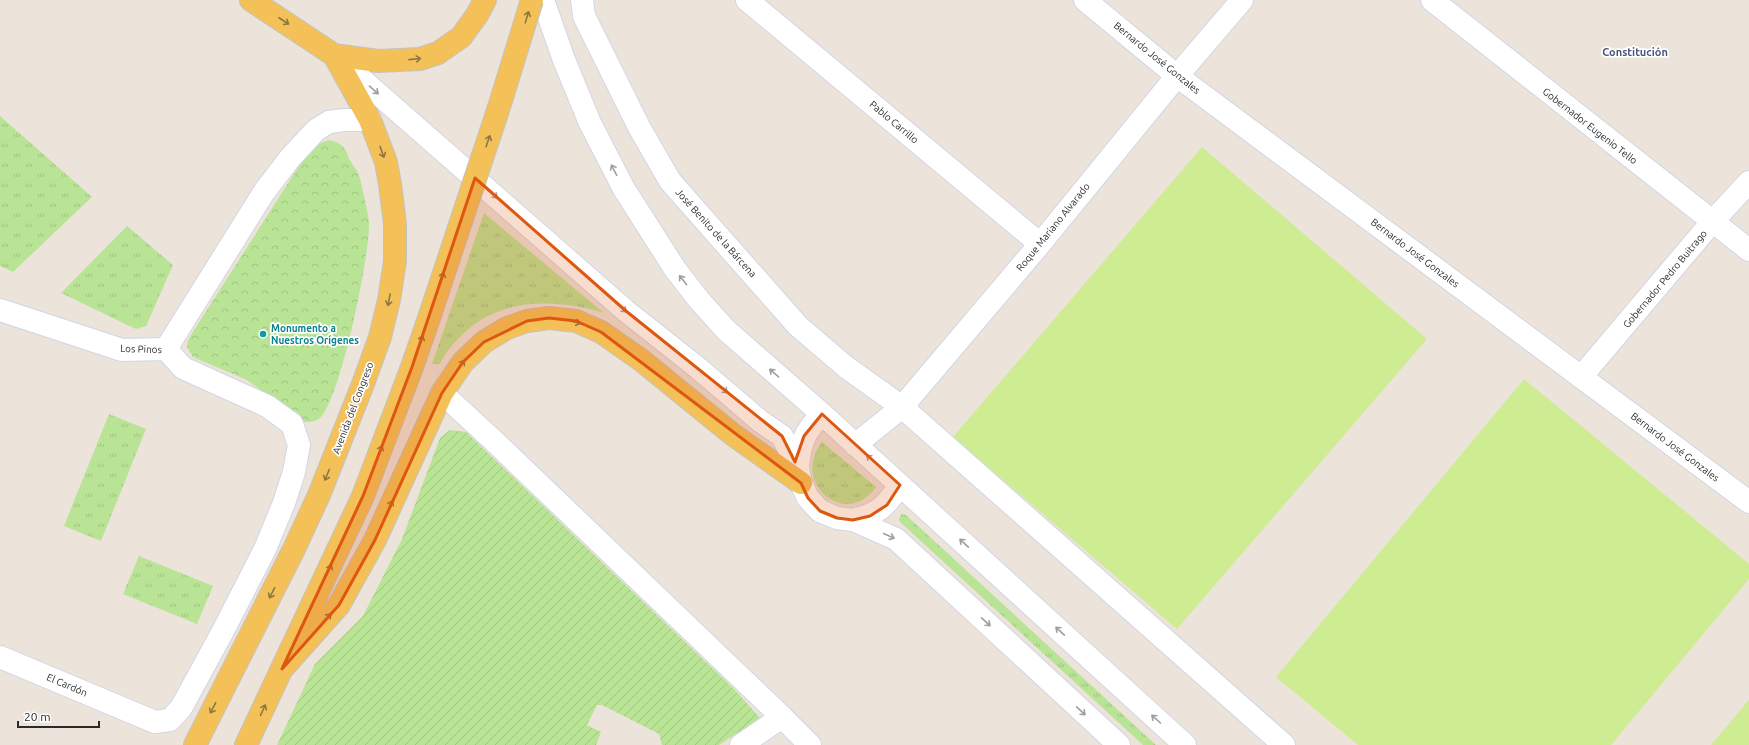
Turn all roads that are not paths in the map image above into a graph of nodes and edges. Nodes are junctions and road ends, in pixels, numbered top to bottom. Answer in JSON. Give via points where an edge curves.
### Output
{"nodes":[{"id":1,"x":251,"y":0,"type":"edge"},
{"id":2,"x":485,"y":0,"type":"edge"},
{"id":3,"x":532,"y":0,"type":"edge"},
{"id":4,"x":543,"y":0,"type":"edge"},
{"id":5,"x":748,"y":0,"type":"edge"},
{"id":6,"x":1085,"y":0,"type":"edge"},
{"id":7,"x":1242,"y":0,"type":"edge"},
{"id":8,"x":1432,"y":0,"type":"edge"},
{"id":9,"x":583,"y":8,"type":"edge"},
{"id":10,"x":334,"y":55,"type":"junction"},
{"id":11,"x":1177,"y":76,"type":"junction"},
{"id":12,"x":370,"y":120,"type":"junction"},
{"id":13,"x":1749,"y":182,"type":"edge"},
{"id":14,"x":1712,"y":222,"type":"junction"},
{"id":15,"x":1040,"y":244,"type":"junction"},
{"id":16,"x":1749,"y":250,"type":"edge"},
{"id":17,"x":0,"y":310,"type":"edge"},
{"id":18,"x":166,"y":349,"type":"junction"},
{"id":19,"x":1582,"y":377,"type":"junction"},
{"id":20,"x":442,"y":393,"type":"junction"},
{"id":21,"x":902,"y":407,"type":"junction"},
{"id":22,"x":822,"y":414,"type":"junction"},
{"id":23,"x":855,"y":445,"type":"junction"},
{"id":24,"x":799,"y":475,"type":"junction"},
{"id":25,"x":900,"y":485,"type":"junction"},
{"id":26,"x":1749,"y":502,"type":"edge"},
{"id":27,"x":853,"y":520,"type":"junction"},
{"id":28,"x":0,"y":657,"type":"edge"},
{"id":29,"x":282,"y":669,"type":"junction"},
{"id":30,"x":782,"y":717,"type":"junction"},
{"id":31,"x":155,"y":722,"type":"joint"},
{"id":32,"x":195,"y":745,"type":"edge"},
{"id":33,"x":246,"y":745,"type":"edge"},
{"id":34,"x":741,"y":745,"type":"edge"},
{"id":35,"x":810,"y":745,"type":"edge"},
{"id":36,"x":1118,"y":745,"type":"edge"},
{"id":37,"x":1185,"y":745,"type":"edge"},
{"id":38,"x":1284,"y":745,"type":"edge"}],
"edges":[{"from":1,"to":10,"type":"main road","one_way":true},
{"from":10,"to":2,"type":"main road","one_way":true,"via":[[378,61],[420,60],[438,53],[461,37]]},
{"from":29,"to":3,"type":"main road","one_way":true,"bridge":true,"via":[[364,496],[430,315]]},
{"from":22,"to":4,"type":"street","one_way":true,"via":[[726,330],[675,269],[624,189],[590,123]]},
{"from":5,"to":15,"type":"street","name":"Pablo Carrillo"},
{"from":6,"to":11,"type":"street","name":"Bernardo José Gonzales"},
{"from":7,"to":11,"type":"street","name":"Roque Mariano Alvarado"},
{"from":8,"to":14,"type":"street","name":"Gobernador Eugenio Tello"},
{"from":9,"to":21,"type":"street","name":"José Benito de la Bárcena","via":[[639,127],[670,181],[798,326],[846,367]]},
{"from":10,"to":12,"type":"main road","name":"Avenida del Congreso"},
{"from":10,"to":24,"type":"street","one_way":true,"via":[[626,311],[760,421],[782,436]]},
{"from":11,"to":15,"type":"street","name":"Roque Mariano Alvarado"},
{"from":11,"to":19,"type":"street","name":"Bernardo José Gonzales"},
{"from":12,"to":18,"type":"street","via":[[328,122],[316,130],[290,158],[264,192]]},
{"from":12,"to":32,"type":"main road","name":"Avenida del Congreso","one_way":true,"via":[[386,162],[395,224],[395,261],[380,337],[297,543]]},
{"from":13,"to":14,"type":"street","name":"Gobernador Pedro Buitrago"},
{"from":14,"to":16,"type":"street","name":"Gobernador Eugenio Tello"},
{"from":14,"to":19,"type":"street","name":"Gobernador Pedro Buitrago"},
{"from":15,"to":21,"type":"street","name":"Roque Mariano Alvarado"},
{"from":17,"to":18,"type":"street","name":"Los Pinos","via":[[122,350]]},
{"from":18,"to":31,"type":"street","name":"Los Pinos","via":[[183,368],[267,406],[292,424],[299,445],[284,503],[265,549],[223,631],[181,708],[170,720]]},
{"from":19,"to":26,"type":"street","name":"Bernardo José Gonzales"},
{"from":20,"to":24,"type":"main road","one_way":true,"via":[[463,362],[484,342],[507,328],[526,321],[549,318],[576,321],[601,332],[641,360],[732,434]]},
{"from":29,"to":20,"type":"main road","one_way":true,"via":[[338,605],[375,540]]},
{"from":20,"to":30,"type":"street"},
{"from":21,"to":23,"type":"street","name":"Roque Mariano Alvarado"},
{"from":21,"to":38,"type":"street","name":"José Benito de la Bárcena"},
{"from":22,"to":23,"type":"street"},
{"from":22,"to":24,"type":"street","via":[[811,424],[804,436],[799,450]]},
{"from":25,"to":23,"type":"street","one_way":true},
{"from":24,"to":27,"type":"street","via":[[808,498],[820,511],[837,518]]},
{"from":25,"to":27,"type":"street","via":[[887,505],[870,516]]},
{"from":37,"to":25,"type":"street","one_way":true},
{"from":27,"to":36,"type":"street","one_way":true,"via":[[896,539]]},
{"from":28,"to":31,"type":"street","name":"El Cardón"},
{"from":33,"to":29,"type":"main road","one_way":true},
{"from":30,"to":34,"type":"street"},
{"from":30,"to":35,"type":"street"}]}
